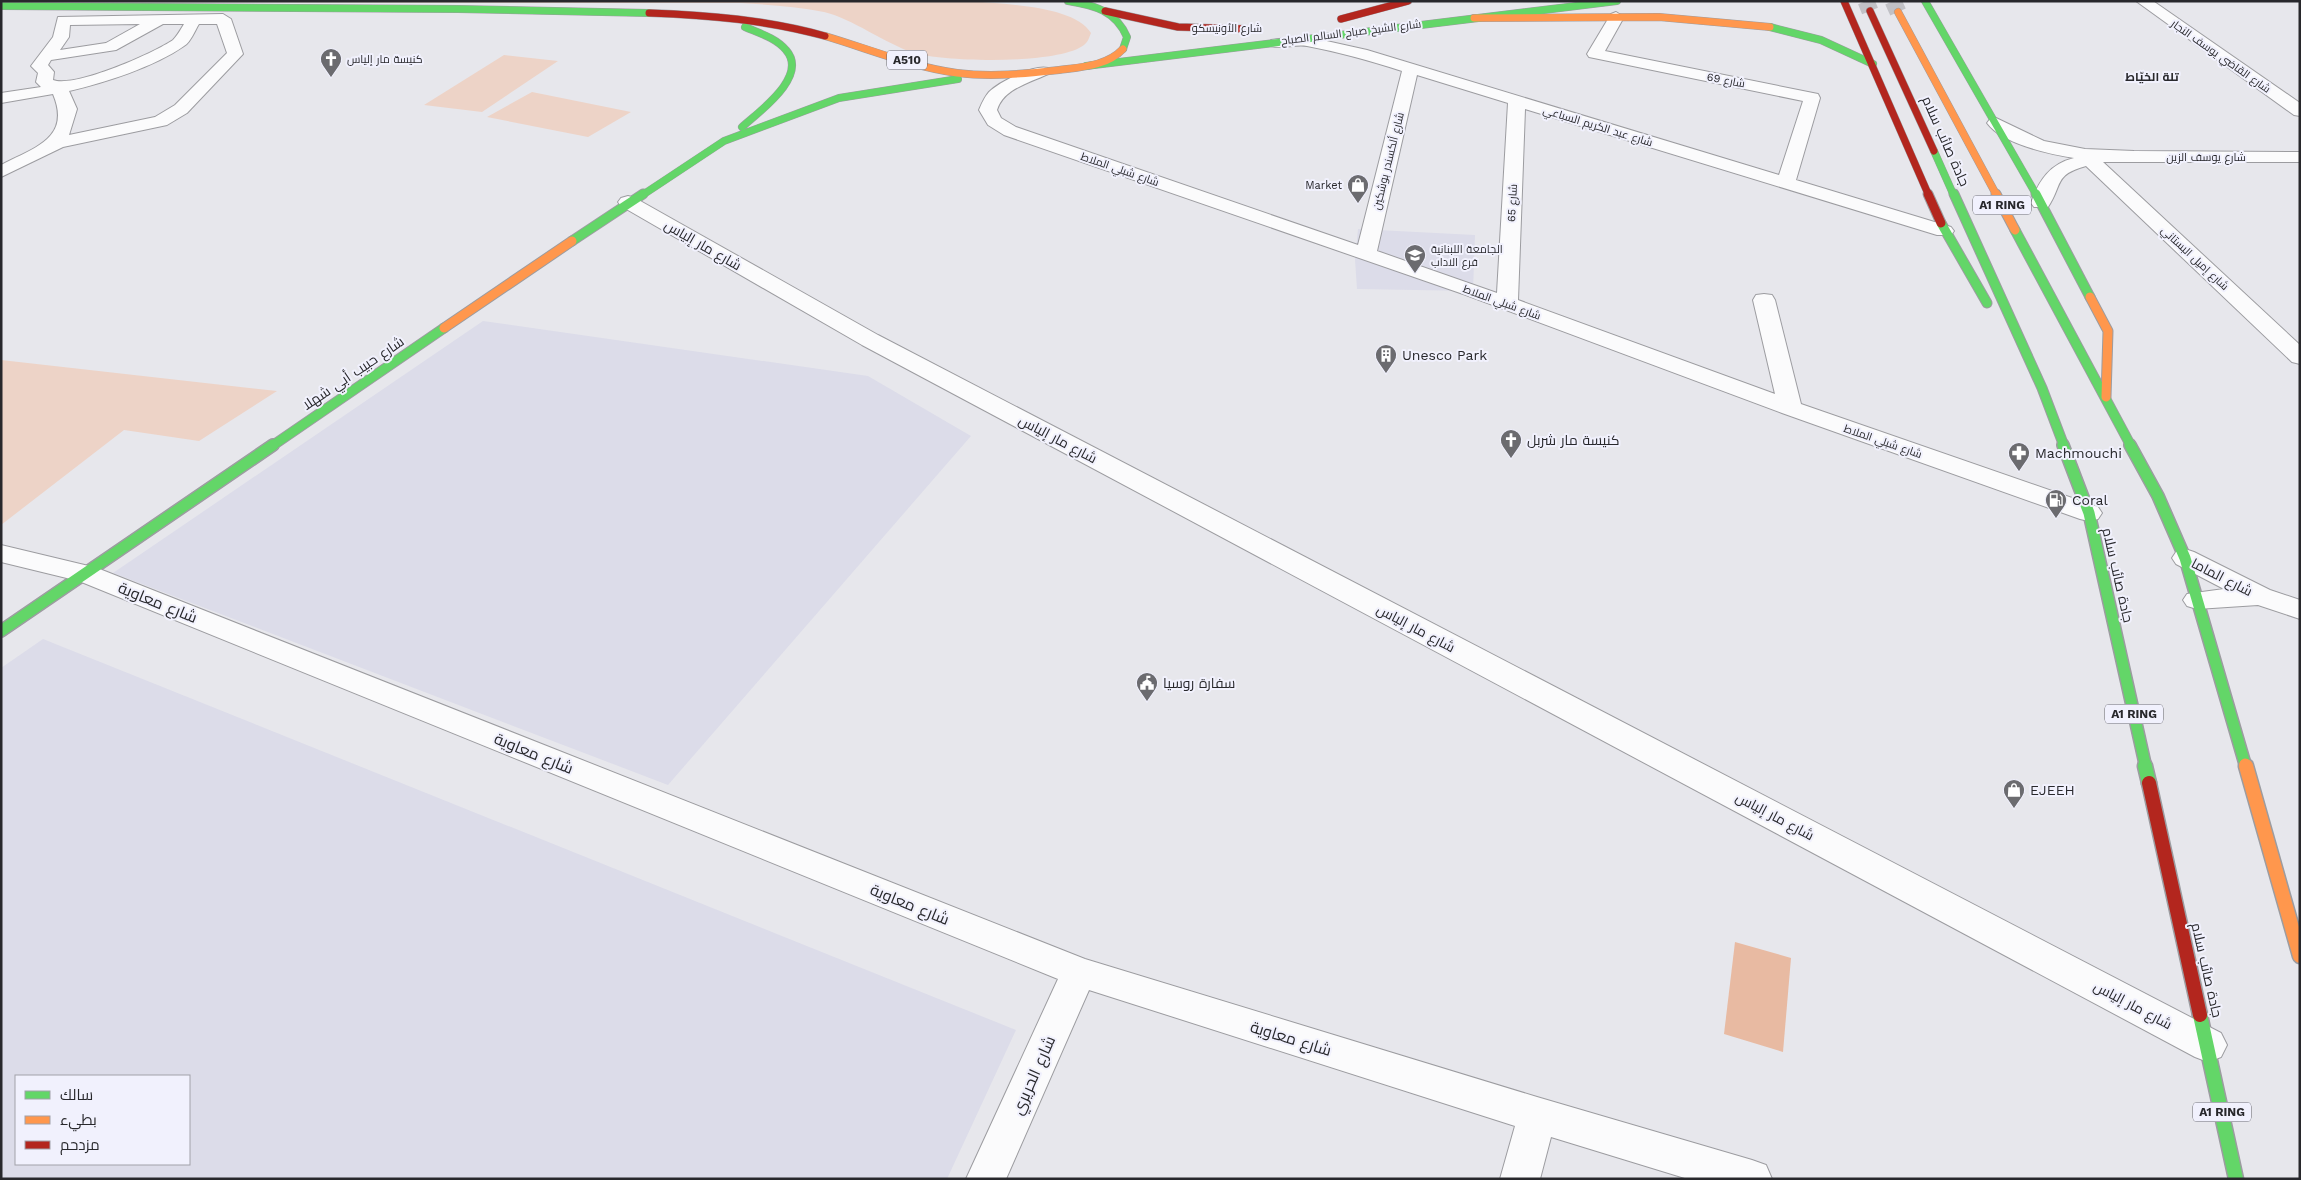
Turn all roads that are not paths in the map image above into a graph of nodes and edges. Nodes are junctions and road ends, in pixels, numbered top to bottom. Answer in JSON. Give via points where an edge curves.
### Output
{"nodes":[{"id":1,"x":1069,"y":1,"type":"edge"},
{"id":2,"x":1408,"y":1,"type":"edge"},
{"id":3,"x":1844,"y":1,"type":"edge"},
{"id":4,"x":2143,"y":1,"type":"edge"},
{"id":5,"x":1,"y":6,"type":"edge"},
{"id":6,"x":1923,"y":6,"type":"edge"},
{"id":7,"x":302,"y":7,"type":"junction"},
{"id":8,"x":1616,"y":9,"type":"edge"},
{"id":9,"x":1105,"y":11,"type":"junction"},
{"id":10,"x":1870,"y":11,"type":"tunnel mouth"},
{"id":11,"x":673,"y":12,"type":"junction"},
{"id":12,"x":1898,"y":12,"type":"tunnel mouth"},
{"id":13,"x":1,"y":16,"type":"edge"},
{"id":14,"x":158,"y":20,"type":"junction"},
{"id":15,"x":194,"y":20,"type":"junction"},
{"id":16,"x":1328,"y":22,"type":"dead end"},
{"id":17,"x":1260,"y":28,"type":"dead end"},
{"id":18,"x":1248,"y":44,"type":"junction"},
{"id":19,"x":48,"y":56,"type":"junction"},
{"id":20,"x":1873,"y":64,"type":"junction"},
{"id":21,"x":1086,"y":66,"type":"junction"},
{"id":22,"x":1411,"y":68,"type":"junction"},
{"id":23,"x":1042,"y":71,"type":"junction"},
{"id":24,"x":994,"y":75,"type":"junction"},
{"id":25,"x":59,"y":88,"type":"junction"},
{"id":26,"x":1,"y":98,"type":"edge"},
{"id":27,"x":1517,"y":102,"type":"junction"},
{"id":28,"x":2300,"y":111,"type":"edge"},
{"id":29,"x":1996,"y":123,"type":"junction"},
{"id":30,"x":724,"y":141,"type":"junction"},
{"id":31,"x":57,"y":143,"type":"junction"},
{"id":32,"x":2113,"y":156,"type":"junction"},
{"id":33,"x":2300,"y":157,"type":"edge"},
{"id":34,"x":2091,"y":160,"type":"junction"},
{"id":35,"x":1,"y":172,"type":"edge"},
{"id":36,"x":1786,"y":182,"type":"junction"},
{"id":37,"x":628,"y":202,"type":"junction"},
{"id":38,"x":2041,"y":203,"type":"junction"},
{"id":39,"x":1944,"y":231,"type":"junction"},
{"id":40,"x":1366,"y":254,"type":"junction"},
{"id":41,"x":1764,"y":300,"type":"dead end"},
{"id":42,"x":1507,"y":304,"type":"junction"},
{"id":43,"x":2300,"y":356,"type":"edge"},
{"id":44,"x":2042,"y":388,"type":"junction"},
{"id":45,"x":2106,"y":398,"type":"junction"},
{"id":46,"x":1790,"y":408,"type":"junction"},
{"id":47,"x":2089,"y":513,"type":"junction"},
{"id":48,"x":1,"y":553,"type":"edge"},
{"id":49,"x":2185,"y":558,"type":"junction"},
{"id":50,"x":87,"y":574,"type":"junction"},
{"id":51,"x":2260,"y":596,"type":"junction"},
{"id":52,"x":2197,"y":600,"type":"junction"},
{"id":53,"x":2300,"y":610,"type":"edge"},
{"id":54,"x":1,"y":631,"type":"edge"},
{"id":55,"x":2300,"y":956,"type":"edge"},
{"id":56,"x":1079,"y":972,"type":"junction"},
{"id":57,"x":2208,"y":1045,"type":"junction"},
{"id":58,"x":1537,"y":1115,"type":"junction"},
{"id":59,"x":986,"y":1179,"type":"edge"},
{"id":60,"x":1520,"y":1179,"type":"edge"},
{"id":61,"x":1752,"y":1179,"type":"edge"},
{"id":62,"x":2236,"y":1179,"type":"edge"}],
"edges":[{"from":1,"to":9,"type":"main road","name":"شارع الأونيسكو"},
{"from":2,"to":16,"type":"main road"},
{"from":3,"to":20,"type":"main road"},
{"from":4,"to":28,"type":"street","name":"شارع القاضي يوسف النجار"},
{"from":5,"to":7,"type":"main road"},
{"from":6,"to":29,"type":"main road"},
{"from":7,"to":11,"type":"main road","number":"A510"},
{"from":7,"to":13,"type":"main road","via":[[188,15]]},
{"from":8,"to":18,"type":"main road","name":"شارع الشيخ صباح السالم الصباح","via":[[1474,18]]},
{"from":8,"to":20,"type":"main road","name":"شارع الشيخ صباح السالم الصباح","via":[[1768,28],[1813,38]]},
{"from":8,"to":36,"type":"street","name":"شارع 69","via":[[1595,54],[1812,98]]},
{"from":9,"to":17,"type":"main road","name":"شارع الأونيسكو","via":[[1178,27]]},
{"from":9,"to":21,"type":"main road","via":[[1123,26],[1126,45],[1115,56]]},
{"from":10,"to":44,"type":"main road","name":"جادة صائب سلام","number":"A1 RING"},
{"from":11,"to":24,"type":"main road","number":"A510","via":[[746,16],[819,32],[942,71]]},
{"from":11,"to":30,"type":"main road","via":[[747,28],[777,41],[790,55],[791,75],[787,86]]},
{"from":12,"to":45,"type":"main road","name":"جادة صائب سلام","number":"A1 RING"},
{"from":14,"to":15,"type":"street"},
{"from":14,"to":19,"type":"street","via":[[110,47]]},
{"from":14,"to":19,"type":"street","via":[[63,20],[61,37]]},
{"from":15,"to":25,"type":"street","via":[[180,42],[96,80]]},
{"from":15,"to":31,"type":"street","via":[[223,20],[235,54],[181,110],[161,121]]},
{"from":18,"to":21,"type":"main road","name":"شارع الشيخ صباح السالم الصباح"},
{"from":18,"to":22,"type":"street","name":"شارع عبد الكريم السباعي","via":[[1319,43]]},
{"from":19,"to":25,"type":"street","via":[[39,66],[46,72],[44,82]]},
{"from":20,"to":39,"type":"main road"},
{"from":21,"to":23,"type":"main road","number":"A510"},
{"from":22,"to":27,"type":"street","name":"شارع عبد الكريم السباعي"},
{"from":22,"to":40,"type":"street","name":"شارع ألكسندر بوشكين"},
{"from":23,"to":24,"type":"main road","number":"A510"},
{"from":23,"to":40,"type":"street","name":"شارع شبلي الملاط","via":[[1000,91],[989,103],[988,110],[994,121],[1010,131]]},
{"from":24,"to":30,"type":"main road","via":[[838,98]]},
{"from":25,"to":26,"type":"street"},
{"from":25,"to":31,"type":"street","via":[[68,109]]},
{"from":27,"to":36,"type":"street","name":"شارع عبد الكريم السباعي"},
{"from":27,"to":42,"type":"street","name":"شارع 65"},
{"from":29,"to":32,"type":"street","name":"شارع يوسف الزين","via":[[2017,136],[2049,147]]},
{"from":29,"to":38,"type":"main road"},
{"from":30,"to":37,"type":"main road","name":"شارع حبيب أبي شهلا"},
{"from":31,"to":35,"type":"street"},
{"from":32,"to":33,"type":"street","name":"شارع يوسف الزين"},
{"from":32,"to":34,"type":"street","name":"شارع يوسف الزين"},
{"from":34,"to":38,"type":"street","name":"شارع يوسف الزين","via":[[2053,174]]},
{"from":34,"to":43,"type":"street","name":"شارع إميل البستاني"},
{"from":36,"to":39,"type":"street","name":"شارع عبد الكريم السباعي"},
{"from":37,"to":50,"type":"main road","name":"شارع حبيب أبي شهلا"},
{"from":37,"to":57,"type":"street","name":"شارع مار إلياس","via":[[870,340]]},
{"from":38,"to":45,"type":"main road","via":[[2108,331]]},
{"from":39,"to":44,"type":"main road"},
{"from":40,"to":42,"type":"street","name":"شارع شبلي الملاط"},
{"from":41,"to":46,"type":"street"},
{"from":42,"to":46,"type":"street","name":"شارع شبلي الملاط"},
{"from":44,"to":47,"type":"main road","name":"جادة صائب سلام","number":"A1 RING"},
{"from":45,"to":49,"type":"main road","name":"جادة صائب سلام","number":"A1 RING","via":[[2158,496]]},
{"from":46,"to":47,"type":"street","name":"شارع شبلي الملاط"},
{"from":47,"to":57,"type":"main road","name":"جادة صائب سلام","number":"A1 RING"},
{"from":48,"to":50,"type":"street","name":"شارع معاوية"},
{"from":49,"to":51,"type":"street","name":"شارع الماما"},
{"from":49,"to":52,"type":"main road","name":"جادة صائب سلام","number":"A1 RING"},
{"from":50,"to":54,"type":"main road","name":"شارع حبيب أبي شهلا"},
{"from":50,"to":56,"type":"street","name":"شارع معاوية"},
{"from":51,"to":52,"type":"street","name":"شارع الماما"},
{"from":51,"to":53,"type":"street","name":"شارع الماما"},
{"from":52,"to":55,"type":"main road","name":"جادة صائب سلام","number":"A1 RING"},
{"from":56,"to":58,"type":"street","name":"شارع معاوية"},
{"from":56,"to":59,"type":"street","name":"شارع الحريري"},
{"from":57,"to":62,"type":"main road","name":"جادة صائب سلام","number":"A1 RING"},
{"from":58,"to":60,"type":"street"},
{"from":58,"to":61,"type":"street","name":"شارع معاوية"}]}
